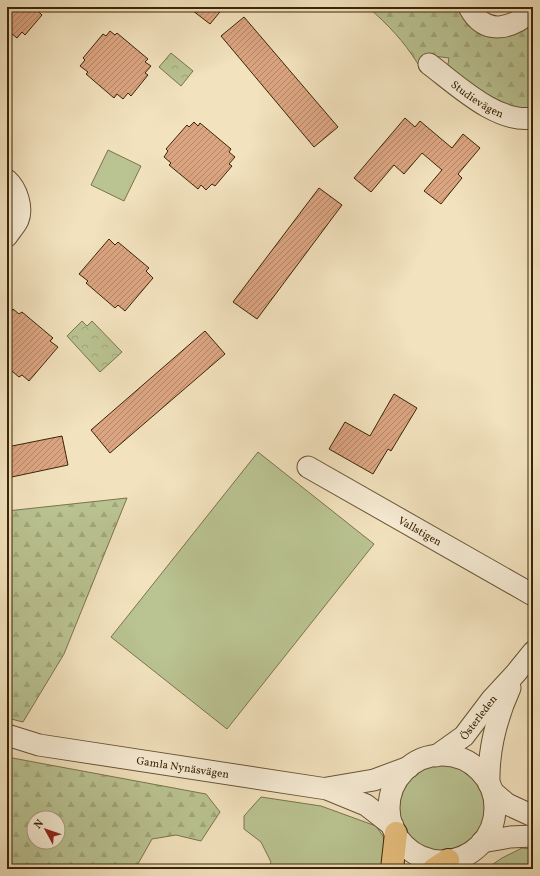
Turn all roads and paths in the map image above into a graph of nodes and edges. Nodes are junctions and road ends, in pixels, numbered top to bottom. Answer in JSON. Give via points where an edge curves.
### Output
{"nodes":[{"id":1,"x":469,"y":7,"type":"edge"},
{"id":2,"x":533,"y":10,"type":"edge"},
{"id":3,"x":429,"y":64,"type":"dead end"},
{"id":4,"x":533,"y":118,"type":"edge"},
{"id":5,"x":7,"y":180,"type":"edge"},
{"id":6,"x":7,"y":236,"type":"edge"},
{"id":7,"x":308,"y":467,"type":"dead end"},
{"id":8,"x":533,"y":595,"type":"edge"},
{"id":9,"x":533,"y":652,"type":"edge"},
{"id":10,"x":516,"y":673,"type":"junction"},
{"id":11,"x":7,"y":735,"type":"edge"},
{"id":12,"x":7,"y":745,"type":"edge"},
{"id":13,"x":39,"y":745,"type":"junction"},
{"id":14,"x":436,"y":756,"type":"junction"},
{"id":15,"x":411,"y":766,"type":"junction"},
{"id":16,"x":491,"y":788,"type":"junction"},
{"id":17,"x":326,"y":789,"type":"junction"},
{"id":18,"x":533,"y":816,"type":"edge"},
{"id":19,"x":395,"y":829,"type":"junction"},
{"id":20,"x":533,"y":836,"type":"edge"},
{"id":21,"x":482,"y":842,"type":"junction"},
{"id":22,"x":441,"y":865,"type":"edge"},
{"id":23,"x":392,"y":869,"type":"edge"}],
"edges":[{"from":1,"to":2,"type":"street","via":[[474,17],[490,26],[510,26]]},
{"from":3,"to":4,"type":"street","name":"Studievägen","via":[[489,108],[516,118]]},
{"from":5,"to":6,"type":"street","via":[[18,196],[20,209],[18,220]]},
{"from":7,"to":8,"type":"street","name":"Vallstigen"},
{"from":9,"to":10,"type":"street","name":"Österleden"},
{"from":10,"to":14,"type":"street","name":"Österleden","via":[[464,736]]},
{"from":10,"to":16,"type":"street","name":"Österleden","via":[[495,726],[488,765]]},
{"from":11,"to":13,"type":"street","name":"Gamla Nynäsvägen"},
{"from":12,"to":13,"type":"street","name":"Gamla Nynäsvägen"},
{"from":13,"to":17,"type":"street","name":"Gamla Nynäsvägen"},
{"from":14,"to":15,"type":"street"},
{"from":14,"to":16,"type":"street","via":[[463,759],[478,769]]},
{"from":15,"to":17,"type":"street","name":"Gamla Nynäsvägen","via":[[374,780]]},
{"from":15,"to":19,"type":"street","via":[[398,778],[391,795],[390,811]]},
{"from":16,"to":18,"type":"street","via":[[507,804]]},
{"from":16,"to":21,"type":"street","via":[[494,819]]},
{"from":17,"to":19,"type":"street","name":"Gamla Nynäsvägen","via":[[366,805]]},
{"from":19,"to":22,"type":"street","via":[[408,848]]},
{"from":19,"to":23,"type":"highway"},
{"from":20,"to":21,"type":"street"},
{"from":21,"to":22,"type":"street","via":[[469,854]]}]}
